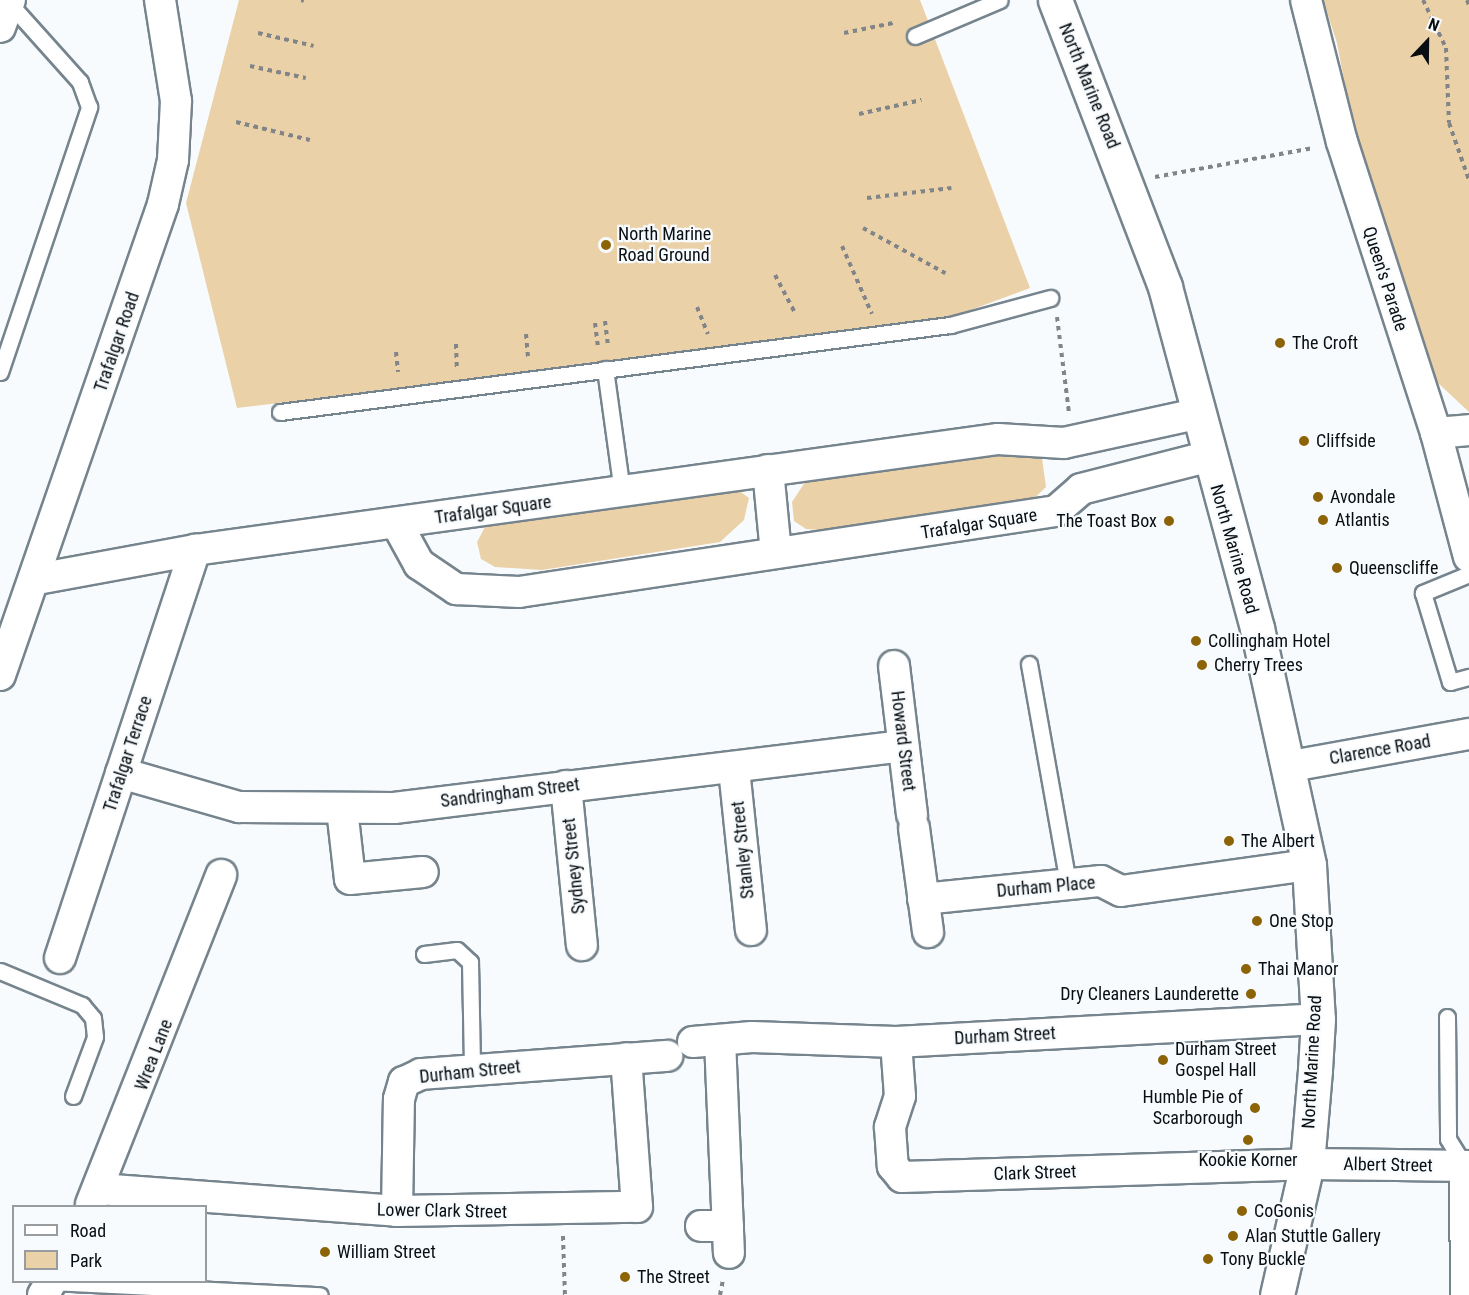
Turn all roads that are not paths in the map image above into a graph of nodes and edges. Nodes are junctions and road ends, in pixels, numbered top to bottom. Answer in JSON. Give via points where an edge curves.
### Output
{"nodes":[{"id":1,"x":160,"y":0,"type":"edge"},
{"id":2,"x":1000,"y":0,"type":"edge"},
{"id":3,"x":1055,"y":0,"type":"edge"},
{"id":4,"x":1306,"y":0,"type":"edge"},
{"id":5,"x":6,"y":10,"type":"edge"},
{"id":6,"x":915,"y":36,"type":"dead end"},
{"id":7,"x":1050,"y":298,"type":"road end"},
{"id":8,"x":605,"y":369,"type":"junction"},
{"id":9,"x":0,"y":372,"type":"edge"},
{"id":10,"x":280,"y":412,"type":"dead end"},
{"id":11,"x":1196,"y":414,"type":"junction"},
{"id":12,"x":1469,"y":430,"type":"edge"},
{"id":13,"x":1436,"y":433,"type":"junction"},
{"id":14,"x":1207,"y":457,"type":"junction"},
{"id":15,"x":768,"y":470,"type":"junction"},
{"id":16,"x":622,"y":491,"type":"junction"},
{"id":17,"x":397,"y":524,"type":"junction"},
{"id":18,"x":195,"y":550,"type":"junction"},
{"id":19,"x":776,"y":553,"type":"junction"},
{"id":20,"x":1469,"y":557,"type":"edge"},
{"id":21,"x":1469,"y":574,"type":"edge"},
{"id":22,"x":37,"y":579,"type":"junction"},
{"id":23,"x":1029,"y":664,"type":"dead end"},
{"id":24,"x":894,"y":666,"type":"dead end"},
{"id":25,"x":0,"y":675,"type":"edge"},
{"id":26,"x":1469,"y":677,"type":"edge"},
{"id":27,"x":1469,"y":734,"type":"edge"},
{"id":28,"x":903,"y":746,"type":"junction"},
{"id":29,"x":1291,"y":766,"type":"junction"},
{"id":30,"x":734,"y":769,"type":"junction"},
{"id":31,"x":121,"y":773,"type":"junction"},
{"id":32,"x":566,"y":786,"type":"junction"},
{"id":33,"x":342,"y":809,"type":"junction"},
{"id":34,"x":1309,"y":865,"type":"junction"},
{"id":35,"x":423,"y":872,"type":"dead end"},
{"id":36,"x":1068,"y":884,"type":"junction"},
{"id":37,"x":206,"y":889,"type":"dead end"},
{"id":38,"x":923,"y":899,"type":"junction"},
{"id":39,"x":752,"y":930,"type":"dead end"},
{"id":40,"x":928,"y":932,"type":"dead end"},
{"id":41,"x":582,"y":945,"type":"dead end"},
{"id":42,"x":424,"y":954,"type":"dead end"},
{"id":43,"x":60,"y":958,"type":"dead end"},
{"id":44,"x":0,"y":971,"type":"edge"},
{"id":45,"x":1448,"y":1017,"type":"dead end"},
{"id":46,"x":1317,"y":1019,"type":"junction"},
{"id":47,"x":896,"y":1042,"type":"junction"},
{"id":48,"x":667,"y":1056,"type":"dead end"},
{"id":49,"x":626,"y":1058,"type":"junction"},
{"id":50,"x":472,"y":1071,"type":"junction"},
{"id":51,"x":73,"y":1096,"type":"dead end"},
{"id":52,"x":1306,"y":1164,"type":"junction"},
{"id":53,"x":1467,"y":1166,"type":"edge"},
{"id":54,"x":94,"y":1198,"type":"edge"},
{"id":55,"x":397,"y":1211,"type":"junction"},
{"id":56,"x":719,"y":1235,"type":"dead end"},
{"id":57,"x":48,"y":1286,"type":"edge"},
{"id":58,"x":320,"y":1295,"type":"edge"},
{"id":59,"x":1277,"y":1295,"type":"edge"},
{"id":60,"x":1466,"y":1295,"type":"edge"}],
"edges":[{"from":1,"to":22,"type":"street","name":"Trafalgar Road","via":[[176,101],[173,160]]},
{"from":2,"to":6,"type":"lane"},
{"from":3,"to":11,"type":"main road","name":"North Marine Road","via":[[1165,287]]},
{"from":4,"to":13,"type":"street","name":"Queen's Parade","via":[[1342,142]]},
{"from":5,"to":9,"type":"lane","via":[[80,82],[89,107]]},
{"from":7,"to":8,"type":"lane","via":[[950,325]]},
{"from":8,"to":10,"type":"lane"},
{"from":8,"to":16,"type":"lane"},
{"from":11,"to":14,"type":"main road","name":"North Marine Road"},
{"from":11,"to":15,"type":"street","name":"Trafalgar Square","via":[[1074,442],[998,439]]},
{"from":12,"to":13,"type":"street"},
{"from":13,"to":20,"type":"street","name":"Queen's Parade"},
{"from":14,"to":19,"type":"street","name":"Trafalgar Square","via":[[1081,489],[1056,511]]},
{"from":14,"to":29,"type":"main road","name":"North Marine Road"},
{"from":15,"to":16,"type":"street","name":"Trafalgar Square"},
{"from":15,"to":19,"type":"street"},
{"from":16,"to":17,"type":"street","name":"Trafalgar Square"},
{"from":17,"to":18,"type":"street","name":"Trafalgar Square"},
{"from":17,"to":19,"type":"street","name":"Trafalgar Square","via":[[419,564],[456,589],[519,592]]},
{"from":18,"to":22,"type":"street","name":"Trafalgar Square"},
{"from":18,"to":31,"type":"street","name":"Trafalgar Terrace"},
{"from":21,"to":26,"type":"lane","via":[[1423,593],[1450,682]]},
{"from":22,"to":25,"type":"street","name":"Trafalgar Road"},
{"from":23,"to":36,"type":"lane"},
{"from":24,"to":28,"type":"street","name":"Howard Street"},
{"from":27,"to":29,"type":"street","name":"Clarence Road"},
{"from":28,"to":30,"type":"street","name":"Sandringham Street"},
{"from":28,"to":38,"type":"street","name":"Howard Street"},
{"from":29,"to":34,"type":"main road","name":"North Marine Road"},
{"from":30,"to":32,"type":"street","name":"Sandringham Street"},
{"from":30,"to":39,"type":"street","name":"Stanley Street"},
{"from":31,"to":33,"type":"street","name":"Sandringham Street","via":[[238,807]]},
{"from":31,"to":43,"type":"street","name":"Trafalgar Terrace"},
{"from":32,"to":33,"type":"street","name":"Sandringham Street"},
{"from":32,"to":41,"type":"street","name":"Sydney Street"},
{"from":33,"to":35,"type":"street","via":[[350,879]]},
{"from":34,"to":36,"type":"street","name":"Durham Place","via":[[1121,891],[1101,881]]},
{"from":34,"to":46,"type":"main road","name":"North Marine Road"},
{"from":36,"to":38,"type":"street","name":"Durham Place"},
{"from":37,"to":54,"type":"street","name":"Wrea Lane"},
{"from":38,"to":40,"type":"street","name":"Howard Street"},
{"from":42,"to":50,"type":"lane","via":[[457,950],[470,962]]},
{"from":44,"to":51,"type":"lane","via":[[82,1005],[93,1018],[95,1037]]},
{"from":45,"to":53,"type":"lane","via":[[1448,1138]]},
{"from":46,"to":47,"type":"street","name":"Durham Street"},
{"from":46,"to":52,"type":"main road","name":"North Marine Road"},
{"from":47,"to":52,"type":"street","name":"Clark Street","via":[[900,1096],[890,1126],[893,1166],[902,1177]]},
{"from":47,"to":56,"type":"street","name":"Durham Street","via":[[706,1041]]},
{"from":48,"to":49,"type":"street","name":"Durham Street"},
{"from":49,"to":50,"type":"street","name":"Durham Street"},
{"from":49,"to":55,"type":"street","name":"Lower Clark Street","via":[[637,1207]]},
{"from":50,"to":55,"type":"street","name":"Durham Street","via":[[421,1074],[404,1082],[399,1099]]},
{"from":52,"to":53,"type":"street","name":"Albert Street"},
{"from":52,"to":59,"type":"main road","name":"North Marine Road"},
{"from":53,"to":60,"type":"street"},
{"from":54,"to":55,"type":"street","name":"Lower Clark Street"},
{"from":57,"to":58,"type":"lane"}]}
